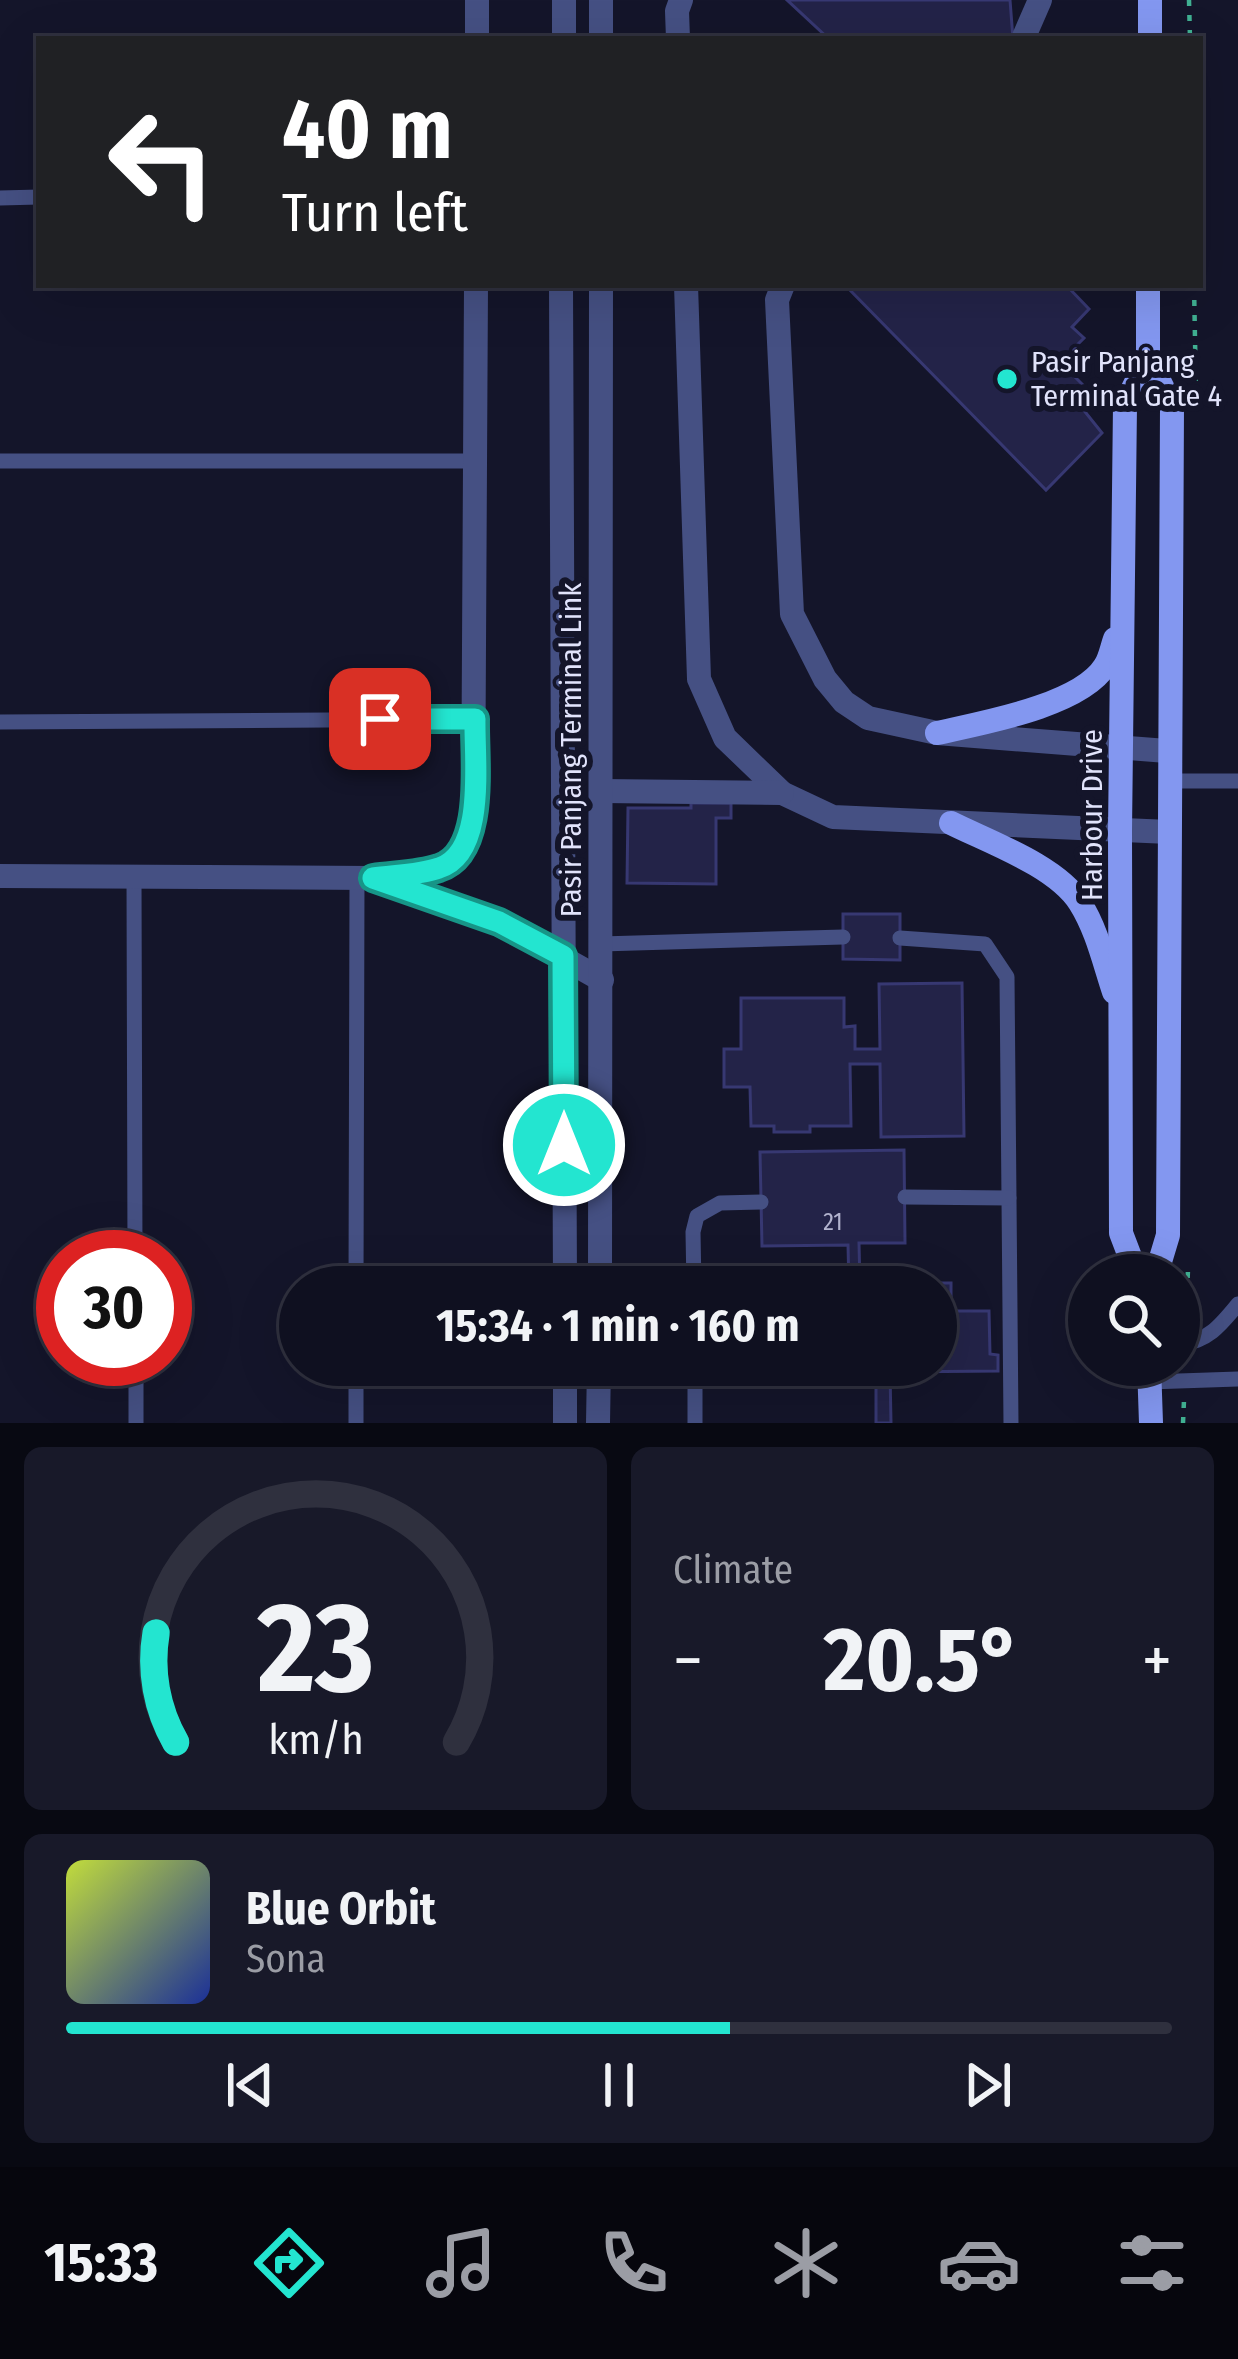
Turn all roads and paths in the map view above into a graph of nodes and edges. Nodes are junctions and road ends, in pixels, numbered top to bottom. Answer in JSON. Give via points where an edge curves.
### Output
{"nodes":[{"id":1,"x":477,"y":0,"type":"edge"},
{"id":2,"x":564,"y":0,"type":"edge"},
{"id":3,"x":601,"y":0,"type":"edge"},
{"id":4,"x":681,"y":0,"type":"edge"},
{"id":5,"x":1040,"y":0,"type":"edge"},
{"id":6,"x":1150,"y":0,"type":"edge"},
{"id":7,"x":1189,"y":0,"type":"edge"},
{"id":8,"x":477,"y":36,"type":"edge"},
{"id":9,"x":563,"y":36,"type":"edge"},
{"id":10,"x":601,"y":36,"type":"edge"},
{"id":11,"x":678,"y":36,"type":"edge"},
{"id":12,"x":1023,"y":36,"type":"edge"},
{"id":13,"x":1150,"y":36,"type":"edge"},
{"id":14,"x":1190,"y":36,"type":"edge"},
{"id":15,"x":36,"y":197,"type":"edge"},
{"id":16,"x":0,"y":198,"type":"edge"},
{"id":17,"x":476,"y":288,"type":"edge"},
{"id":18,"x":561,"y":288,"type":"edge"},
{"id":19,"x":601,"y":288,"type":"edge"},
{"id":20,"x":686,"y":288,"type":"edge"},
{"id":21,"x":781,"y":288,"type":"edge"},
{"id":22,"x":1148,"y":288,"type":"edge"},
{"id":23,"x":1148,"y":358,"type":"junction"},
{"id":24,"x":476,"y":460,"type":"junction"},
{"id":25,"x":0,"y":461,"type":"edge"},
{"id":26,"x":1122,"y":619,"type":"junction"},
{"id":27,"x":475,"y":719,"type":"junction"},
{"id":28,"x":0,"y":722,"type":"edge"},
{"id":29,"x":937,"y":734,"type":"junction"},
{"id":30,"x":1122,"y":745,"type":"junction"},
{"id":31,"x":1167,"y":752,"type":"junction"},
{"id":32,"x":1168,"y":781,"type":"junction"},
{"id":33,"x":1238,"y":782,"type":"edge"},
{"id":34,"x":601,"y":791,"type":"junction"},
{"id":35,"x":782,"y":793,"type":"junction"},
{"id":36,"x":951,"y":823,"type":"junction"},
{"id":37,"x":1120,"y":831,"type":"junction"},
{"id":38,"x":1169,"y":832,"type":"junction"},
{"id":39,"x":0,"y":876,"type":"edge"},
{"id":40,"x":134,"y":876,"type":"junction"},
{"id":41,"x":365,"y":878,"type":"junction"},
{"id":42,"x":843,"y":937,"type":"dead end"},
{"id":43,"x":900,"y":938,"type":"dead end"},
{"id":44,"x":601,"y":944,"type":"junction"},
{"id":45,"x":563,"y":956,"type":"junction"},
{"id":46,"x":602,"y":980,"type":"junction"},
{"id":47,"x":1122,"y":1018,"type":"junction"},
{"id":48,"x":905,"y":1197,"type":"dead end"},
{"id":49,"x":1009,"y":1198,"type":"junction"},
{"id":50,"x":761,"y":1202,"type":"dead end"},
{"id":51,"x":135,"y":1230,"type":"edge"},
{"id":52,"x":1129,"y":1254,"type":"edge"},
{"id":53,"x":1162,"y":1254,"type":"edge"},
{"id":54,"x":356,"y":1266,"type":"edge"},
{"id":55,"x":565,"y":1266,"type":"edge"},
{"id":56,"x":600,"y":1266,"type":"edge"},
{"id":57,"x":694,"y":1266,"type":"edge"},
{"id":58,"x":1238,"y":1304,"type":"edge"},
{"id":59,"x":1200,"y":1341,"type":"edge"},
{"id":60,"x":1200,"y":1377,"type":"edge"},
{"id":61,"x":1238,"y":1379,"type":"edge"},
{"id":62,"x":136,"y":1386,"type":"edge"},
{"id":63,"x":356,"y":1386,"type":"edge"},
{"id":64,"x":565,"y":1386,"type":"edge"},
{"id":65,"x":599,"y":1386,"type":"edge"},
{"id":66,"x":694,"y":1386,"type":"edge"},
{"id":67,"x":1149,"y":1386,"type":"edge"},
{"id":68,"x":136,"y":1423,"type":"edge"},
{"id":69,"x":356,"y":1423,"type":"edge"},
{"id":70,"x":566,"y":1423,"type":"edge"},
{"id":71,"x":598,"y":1423,"type":"edge"},
{"id":72,"x":695,"y":1423,"type":"edge"},
{"id":73,"x":1011,"y":1423,"type":"edge"},
{"id":74,"x":1151,"y":1423,"type":"edge"}],
"edges":[{"from":1,"to":8,"type":"street"},
{"from":2,"to":9,"type":"street"},
{"from":3,"to":10,"type":"street"},
{"from":4,"to":11,"type":"street"},
{"from":5,"to":12,"type":"street"},
{"from":6,"to":13,"type":"main road"},
{"from":7,"to":14,"type":"path"},
{"from":15,"to":16,"type":"lane"},
{"from":17,"to":24,"type":"street"},
{"from":18,"to":45,"type":"street","name":"Pasir Panjang Terminal Link"},
{"from":19,"to":34,"type":"street","name":"Pasir Panjang Terminal Link"},
{"from":20,"to":35,"type":"street","via":[[699,679],[725,738]]},
{"from":21,"to":29,"type":"street","via":[[792,614],[844,702],[868,718]]},
{"from":22,"to":23,"type":"main road","name":"Harbour Drive"},
{"from":23,"to":26,"type":"main road","name":"Harbour Drive","via":[[1125,405]]},
{"from":23,"to":31,"type":"main road","name":"Harbour Drive","via":[[1172,407]]},
{"from":24,"to":25,"type":"lane"},
{"from":24,"to":27,"type":"street"},
{"from":26,"to":29,"type":"main road","via":[[1105,668],[1065,696]]},
{"from":26,"to":30,"type":"main road","name":"Harbour Drive"},
{"from":27,"to":28,"type":"lane"},
{"from":27,"to":41,"type":"street","via":[[473,826],[462,851],[438,869]]},
{"from":29,"to":30,"type":"street"},
{"from":30,"to":31,"type":"street"},
{"from":30,"to":37,"type":"main road","name":"Harbour Drive"},
{"from":31,"to":32,"type":"main road","name":"Harbour Drive"},
{"from":32,"to":33,"type":"lane"},
{"from":32,"to":38,"type":"main road","name":"Harbour Drive"},
{"from":34,"to":35,"type":"street"},
{"from":34,"to":44,"type":"street","name":"Pasir Panjang Terminal Link"},
{"from":35,"to":36,"type":"street","via":[[833,817]]},
{"from":36,"to":37,"type":"street"},
{"from":36,"to":47,"type":"main road","via":[[1036,864],[1078,898]]},
{"from":37,"to":38,"type":"street"},
{"from":37,"to":47,"type":"main road","name":"Harbour Drive"},
{"from":38,"to":53,"type":"main road","name":"Harbour Drive"},
{"from":39,"to":40,"type":"street"},
{"from":40,"to":41,"type":"street"},
{"from":40,"to":51,"type":"lane"},
{"from":41,"to":45,"type":"street","via":[[499,922]]},
{"from":41,"to":54,"type":"lane"},
{"from":42,"to":44,"type":"lane"},
{"from":43,"to":49,"type":"lane","via":[[985,944],[1007,977]]},
{"from":44,"to":46,"type":"street","name":"Pasir Panjang Terminal Link"},
{"from":45,"to":46,"type":"street"},
{"from":45,"to":55,"type":"street","name":"Pasir Panjang Terminal Link"},
{"from":46,"to":56,"type":"street","name":"Pasir Panjang Terminal Link"},
{"from":47,"to":52,"type":"main road","name":"Harbour Drive","via":[[1121,1232]]},
{"from":48,"to":49,"type":"lane"},
{"from":49,"to":73,"type":"lane"},
{"from":50,"to":57,"type":"lane","via":[[720,1203],[697,1216]]},
{"from":58,"to":59,"type":"lane"},
{"from":60,"to":61,"type":"lane"},
{"from":62,"to":68,"type":"lane"},
{"from":63,"to":69,"type":"lane"},
{"from":64,"to":70,"type":"street"},
{"from":65,"to":71,"type":"street"},
{"from":66,"to":72,"type":"lane"},
{"from":67,"to":74,"type":"main road"}]}
